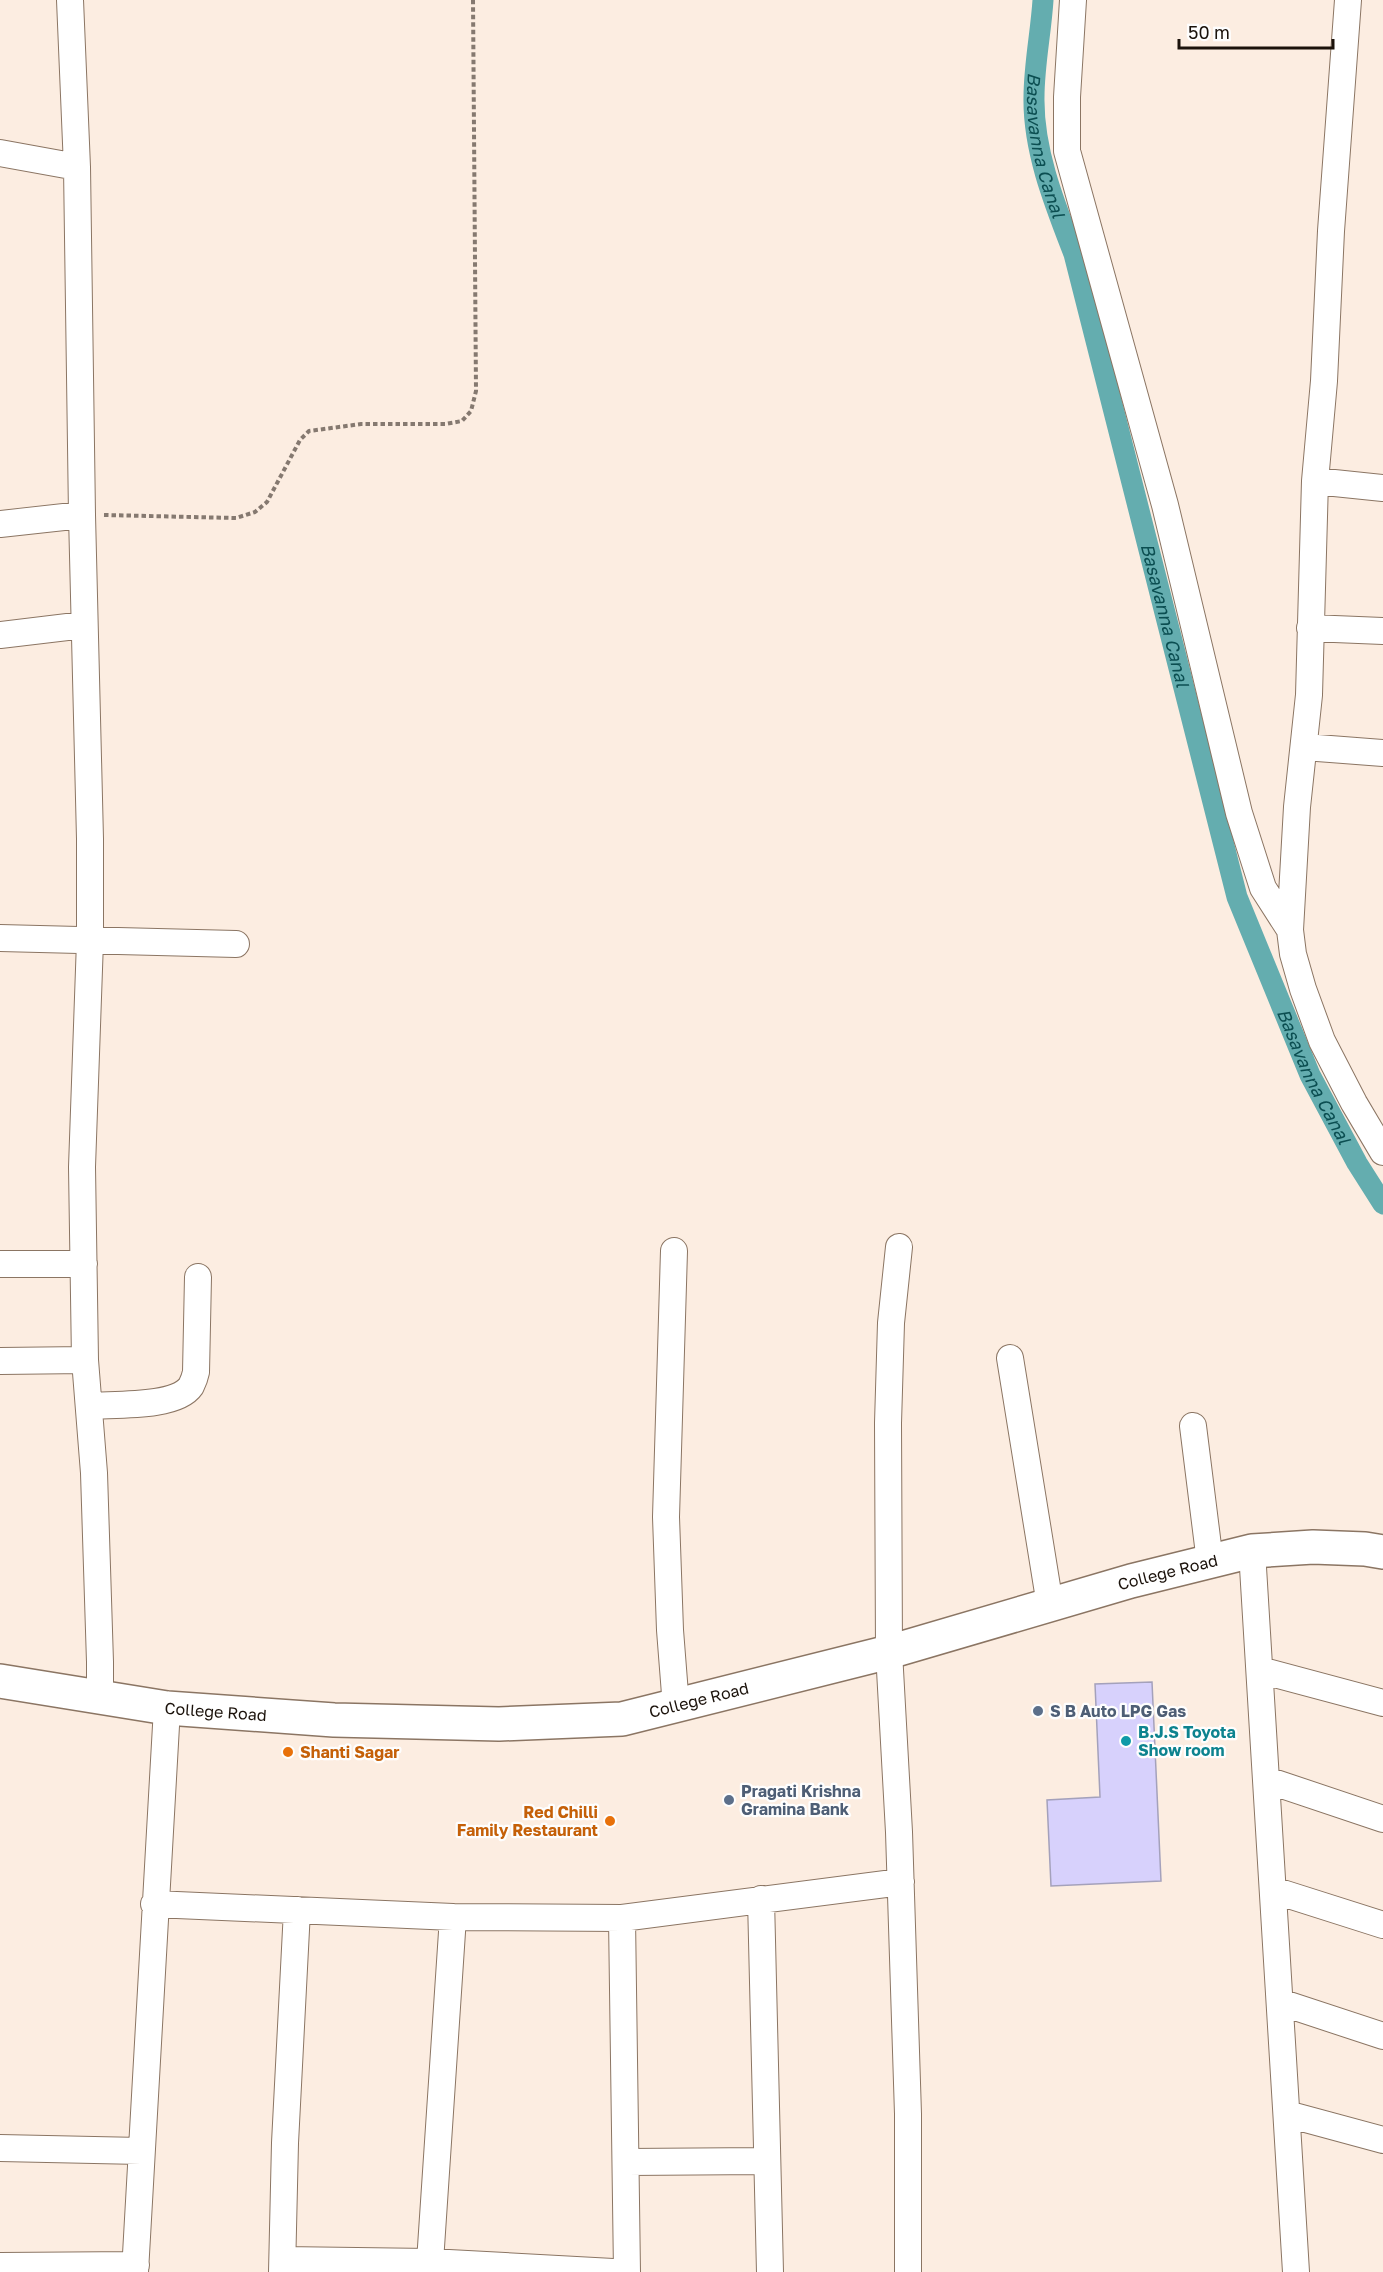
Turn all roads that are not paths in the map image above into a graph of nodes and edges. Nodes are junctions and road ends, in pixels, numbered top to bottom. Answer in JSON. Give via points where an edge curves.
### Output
{"nodes":[{"id":1,"x":70,"y":0,"type":"edge"},
{"id":2,"x":1073,"y":0,"type":"edge"},
{"id":3,"x":1348,"y":0,"type":"edge"},
{"id":4,"x":0,"y":153,"type":"edge"},
{"id":5,"x":77,"y":167,"type":"junction"},
{"id":6,"x":1315,"y":481,"type":"junction"},
{"id":7,"x":1383,"y":488,"type":"edge"},
{"id":8,"x":82,"y":515,"type":"junction"},
{"id":9,"x":0,"y":524,"type":"edge"},
{"id":10,"x":84,"y":625,"type":"junction"},
{"id":11,"x":1310,"y":628,"type":"junction"},
{"id":12,"x":1383,"y":631,"type":"edge"},
{"id":13,"x":0,"y":635,"type":"edge"},
{"id":14,"x":1304,"y":747,"type":"junction"},
{"id":15,"x":1383,"y":753,"type":"edge"},
{"id":16,"x":1290,"y":930,"type":"junction"},
{"id":17,"x":0,"y":938,"type":"edge"},
{"id":18,"x":90,"y":941,"type":"junction"},
{"id":19,"x":236,"y":944,"type":"dead end"},
{"id":20,"x":1383,"y":1152,"type":"edge"},
{"id":21,"x":899,"y":1247,"type":"dead end"},
{"id":22,"x":674,"y":1251,"type":"dead end"},
{"id":23,"x":0,"y":1264,"type":"edge"},
{"id":24,"x":84,"y":1264,"type":"junction"},
{"id":25,"x":198,"y":1277,"type":"dead end"},
{"id":26,"x":1010,"y":1358,"type":"dead end"},
{"id":27,"x":86,"y":1360,"type":"junction"},
{"id":28,"x":0,"y":1361,"type":"edge"},
{"id":29,"x":89,"y":1406,"type":"junction"},
{"id":30,"x":1193,"y":1426,"type":"dead end"},
{"id":31,"x":1252,"y":1551,"type":"junction"},
{"id":32,"x":1383,"y":1552,"type":"edge"},
{"id":33,"x":1210,"y":1562,"type":"junction"},
{"id":34,"x":1050,"y":1605,"type":"junction"},
{"id":35,"x":889,"y":1652,"type":"junction"},
{"id":36,"x":1260,"y":1670,"type":"junction"},
{"id":37,"x":0,"y":1681,"type":"edge"},
{"id":38,"x":100,"y":1699,"type":"junction"},
{"id":39,"x":1383,"y":1703,"type":"edge"},
{"id":40,"x":676,"y":1707,"type":"junction"},
{"id":41,"x":167,"y":1708,"type":"junction"},
{"id":42,"x":1267,"y":1780,"type":"junction"},
{"id":43,"x":1383,"y":1819,"type":"edge"},
{"id":44,"x":901,"y":1881,"type":"junction"},
{"id":45,"x":1273,"y":1890,"type":"junction"},
{"id":46,"x":761,"y":1899,"type":"junction"},
{"id":47,"x":154,"y":1904,"type":"junction"},
{"id":48,"x":297,"y":1910,"type":"junction"},
{"id":49,"x":453,"y":1917,"type":"junction"},
{"id":50,"x":622,"y":1918,"type":"junction"},
{"id":51,"x":1383,"y":1925,"type":"edge"},
{"id":52,"x":1280,"y":2002,"type":"junction"},
{"id":53,"x":1383,"y":2036,"type":"edge"},
{"id":54,"x":1287,"y":2114,"type":"junction"},
{"id":55,"x":1383,"y":2140,"type":"edge"},
{"id":56,"x":0,"y":2148,"type":"edge"},
{"id":57,"x":141,"y":2151,"type":"junction"},
{"id":58,"x":766,"y":2161,"type":"junction"},
{"id":59,"x":627,"y":2162,"type":"junction"},
{"id":60,"x":430,"y":2262,"type":"junction"},
{"id":61,"x":0,"y":2266,"type":"edge"},
{"id":62,"x":282,"y":2266,"type":"edge"},
{"id":63,"x":135,"y":2269,"type":"edge"},
{"id":64,"x":613,"y":2272,"type":"edge"},
{"id":65,"x":627,"y":2272,"type":"edge"},
{"id":66,"x":770,"y":2272,"type":"edge"},
{"id":67,"x":908,"y":2272,"type":"edge"},
{"id":68,"x":1296,"y":2272,"type":"edge"}],
"edges":[{"from":1,"to":5,"type":"street"},
{"from":2,"to":16,"type":"street","via":[[1067,151],[1165,506],[1245,834],[1263,888]]},
{"from":3,"to":6,"type":"street"},
{"from":4,"to":5,"type":"street"},
{"from":5,"to":8,"type":"street"},
{"from":6,"to":7,"type":"street"},
{"from":6,"to":11,"type":"street"},
{"from":8,"to":9,"type":"street"},
{"from":8,"to":10,"type":"street"},
{"from":10,"to":13,"type":"street"},
{"from":10,"to":18,"type":"street"},
{"from":11,"to":12,"type":"street"},
{"from":11,"to":14,"type":"street"},
{"from":14,"to":15,"type":"street"},
{"from":14,"to":16,"type":"street"},
{"from":16,"to":20,"type":"street","via":[[1303,989],[1322,1041]]},
{"from":17,"to":18,"type":"street"},
{"from":18,"to":19,"type":"street"},
{"from":18,"to":24,"type":"street","via":[[82,1167]]},
{"from":21,"to":35,"type":"street","via":[[891,1323],[888,1424]]},
{"from":22,"to":40,"type":"street","via":[[666,1517]]},
{"from":23,"to":24,"type":"street"},
{"from":24,"to":27,"type":"street"},
{"from":25,"to":29,"type":"street","via":[[197,1363],[190,1387],[176,1397],[158,1402]]},
{"from":26,"to":34,"type":"street"},
{"from":27,"to":28,"type":"street"},
{"from":27,"to":29,"type":"street"},
{"from":29,"to":38,"type":"street"},
{"from":30,"to":33,"type":"street"},
{"from":31,"to":32,"type":"main road","name":"College Road","via":[[1313,1547]]},
{"from":31,"to":33,"type":"main road","name":"College Road"},
{"from":31,"to":36,"type":"street"},
{"from":33,"to":34,"type":"main road","name":"College Road"},
{"from":34,"to":35,"type":"main road","name":"College Road"},
{"from":35,"to":40,"type":"main road","name":"College Road"},
{"from":35,"to":44,"type":"street"},
{"from":36,"to":39,"type":"street"},
{"from":36,"to":42,"type":"street"},
{"from":37,"to":38,"type":"main road","name":"College Road"},
{"from":38,"to":41,"type":"main road","name":"College Road"},
{"from":40,"to":41,"type":"main road","name":"College Road","via":[[622,1719],[499,1724],[334,1720]]},
{"from":41,"to":47,"type":"street"},
{"from":42,"to":43,"type":"street"},
{"from":42,"to":45,"type":"street"},
{"from":44,"to":46,"type":"street"},
{"from":44,"to":67,"type":"street"},
{"from":45,"to":51,"type":"street"},
{"from":45,"to":52,"type":"street"},
{"from":46,"to":50,"type":"street"},
{"from":46,"to":58,"type":"street"},
{"from":47,"to":48,"type":"street"},
{"from":47,"to":57,"type":"street"},
{"from":48,"to":49,"type":"street"},
{"from":48,"to":62,"type":"street"},
{"from":49,"to":50,"type":"street"},
{"from":49,"to":60,"type":"street"},
{"from":50,"to":59,"type":"street"},
{"from":52,"to":53,"type":"street"},
{"from":52,"to":54,"type":"street"},
{"from":54,"to":55,"type":"street"},
{"from":54,"to":68,"type":"street"},
{"from":56,"to":57,"type":"street"},
{"from":57,"to":63,"type":"street"},
{"from":58,"to":59,"type":"street"},
{"from":58,"to":66,"type":"street"},
{"from":59,"to":65,"type":"street"},
{"from":60,"to":62,"type":"street"},
{"from":60,"to":64,"type":"street"},
{"from":61,"to":63,"type":"street"}]}
